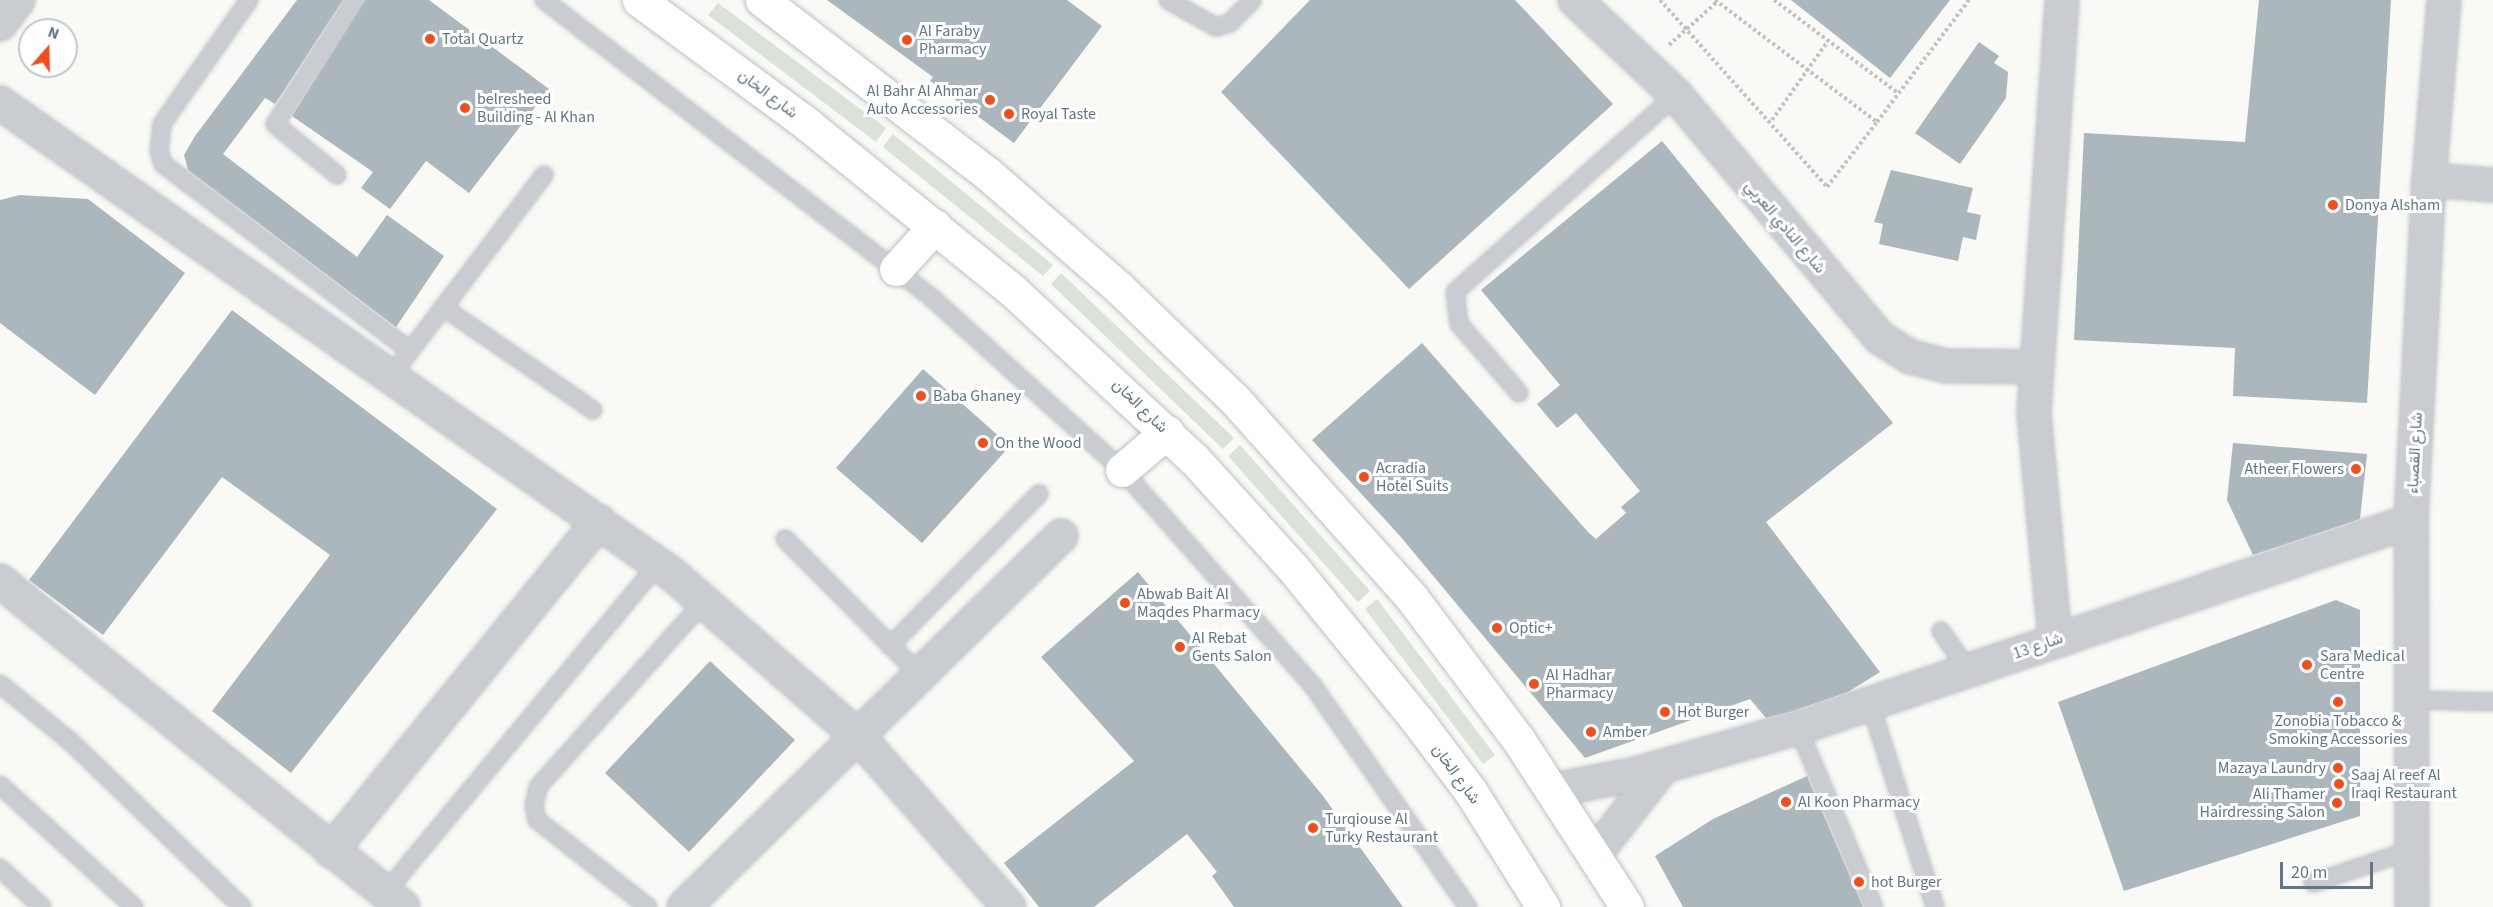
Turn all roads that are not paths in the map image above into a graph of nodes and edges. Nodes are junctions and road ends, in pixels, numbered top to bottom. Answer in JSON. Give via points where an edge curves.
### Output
{"nodes":[{"id":1,"x":18,"y":0,"type":"edge"},
{"id":2,"x":249,"y":0,"type":"edge"},
{"id":3,"x":355,"y":0,"type":"edge"},
{"id":4,"x":544,"y":0,"type":"edge"},
{"id":5,"x":639,"y":0,"type":"edge"},
{"id":6,"x":1168,"y":0,"type":"edge"},
{"id":7,"x":1252,"y":0,"type":"edge"},
{"id":8,"x":1575,"y":0,"type":"edge"},
{"id":9,"x":2062,"y":0,"type":"edge"},
{"id":10,"x":2444,"y":0,"type":"edge"},
{"id":11,"x":773,"y":4,"type":"edge"},
{"id":12,"x":0,"y":24,"type":"edge"},
{"id":13,"x":1676,"y":95,"type":"junction"},
{"id":14,"x":0,"y":103,"type":"edge"},
{"id":15,"x":337,"y":175,"type":"dead end"},
{"id":16,"x":544,"y":175,"type":"dead end"},
{"id":17,"x":2429,"y":180,"type":"junction"},
{"id":18,"x":2493,"y":184,"type":"edge"},
{"id":19,"x":935,"y":226,"type":"junction"},
{"id":20,"x":896,"y":269,"type":"junction"},
{"id":21,"x":443,"y":307,"type":"junction"},
{"id":22,"x":410,"y":351,"type":"junction"},
{"id":23,"x":2036,"y":367,"type":"junction"},
{"id":24,"x":391,"y":376,"type":"junction"},
{"id":25,"x":1519,"y":393,"type":"dead end"},
{"id":26,"x":593,"y":410,"type":"dead end"},
{"id":27,"x":1167,"y":432,"type":"junction"},
{"id":28,"x":1122,"y":470,"type":"junction"},
{"id":29,"x":1039,"y":494,"type":"dead end"},
{"id":30,"x":599,"y":521,"type":"junction"},
{"id":31,"x":2411,"y":521,"type":"junction"},
{"id":32,"x":1061,"y":536,"type":"dead end"},
{"id":33,"x":785,"y":539,"type":"dead end"},
{"id":34,"x":658,"y":564,"type":"junction"},
{"id":35,"x":0,"y":581,"type":"edge"},
{"id":36,"x":705,"y":600,"type":"junction"},
{"id":37,"x":1941,"y":631,"type":"dead end"},
{"id":38,"x":2055,"y":640,"type":"junction"},
{"id":39,"x":890,"y":646,"type":"junction"},
{"id":40,"x":1968,"y":670,"type":"junction"},
{"id":41,"x":920,"y":675,"type":"junction"},
{"id":42,"x":0,"y":684,"type":"edge"},
{"id":43,"x":2408,"y":700,"type":"junction"},
{"id":44,"x":2493,"y":702,"type":"edge"},
{"id":45,"x":1870,"y":704,"type":"junction"},
{"id":46,"x":1798,"y":728,"type":"junction"},
{"id":47,"x":858,"y":736,"type":"junction"},
{"id":48,"x":1663,"y":767,"type":"junction"},
{"id":49,"x":0,"y":785,"type":"edge"},
{"id":50,"x":1553,"y":790,"type":"junction"},
{"id":51,"x":332,"y":851,"type":"junction"},
{"id":52,"x":2408,"y":851,"type":"junction"},
{"id":53,"x":1595,"y":854,"type":"junction"},
{"id":54,"x":0,"y":868,"type":"edge"},
{"id":55,"x":2313,"y":884,"type":"dead end"},
{"id":56,"x":394,"y":900,"type":"edge"},
{"id":57,"x":42,"y":907,"type":"edge"},
{"id":58,"x":134,"y":907,"type":"edge"},
{"id":59,"x":242,"y":907,"type":"edge"},
{"id":60,"x":648,"y":907,"type":"edge"},
{"id":61,"x":684,"y":907,"type":"edge"},
{"id":62,"x":1009,"y":907,"type":"edge"},
{"id":63,"x":1468,"y":907,"type":"edge"},
{"id":64,"x":1544,"y":907,"type":"edge"},
{"id":65,"x":1627,"y":907,"type":"edge"},
{"id":66,"x":1874,"y":907,"type":"edge"},
{"id":67,"x":1935,"y":907,"type":"edge"},
{"id":68,"x":2412,"y":907,"type":"edge"}],
"edges":[{"from":1,"to":12,"type":"street"},
{"from":2,"to":22,"type":"lane","via":[[162,124],[159,151],[164,164]]},
{"from":3,"to":15,"type":"lane","via":[[275,124]]},
{"from":4,"to":20,"type":"lane"},
{"from":5,"to":19,"type":"main road","name":"شارع الخان"},
{"from":6,"to":7,"type":"lane","via":[[1215,27],[1230,23]]},
{"from":8,"to":13,"type":"street","name":"شارع النادي العربي"},
{"from":9,"to":23,"type":"street"},
{"from":10,"to":17,"type":"street","name":"شارع القصباء"},
{"from":11,"to":50,"type":"main road","via":[[1029,210],[1236,401],[1412,598]]},
{"from":13,"to":23,"type":"street","name":"شارع النادي العربي","via":[[1880,338],[1911,357],[1946,366]]},
{"from":13,"to":25,"type":"lane","via":[[1455,292],[1458,324]]},
{"from":14,"to":24,"type":"street"},
{"from":16,"to":21,"type":"lane"},
{"from":17,"to":18,"type":"street"},
{"from":17,"to":31,"type":"street","name":"شارع القصباء"},
{"from":19,"to":20,"type":"main road"},
{"from":19,"to":27,"type":"main road","name":"شارع الخان","via":[[1075,344]]},
{"from":20,"to":28,"type":"lane","via":[[1042,392]]},
{"from":21,"to":22,"type":"lane"},
{"from":21,"to":26,"type":"lane"},
{"from":22,"to":24,"type":"lane"},
{"from":23,"to":38,"type":"street","via":[[2037,482]]},
{"from":24,"to":30,"type":"street"},
{"from":27,"to":28,"type":"main road"},
{"from":27,"to":64,"type":"main road","name":"شارع الخان","via":[[1280,552],[1417,720]]},
{"from":28,"to":63,"type":"lane","via":[[1313,686]]},
{"from":29,"to":39,"type":"lane"},
{"from":30,"to":34,"type":"street"},
{"from":30,"to":51,"type":"street"},
{"from":31,"to":38,"type":"street","name":"شارع 13"},
{"from":31,"to":43,"type":"street","name":"شارع القصباء"},
{"from":32,"to":41,"type":"street"},
{"from":33,"to":39,"type":"lane"},
{"from":34,"to":36,"type":"street"},
{"from":34,"to":56,"type":"lane"},
{"from":35,"to":51,"type":"street"},
{"from":36,"to":47,"type":"street"},
{"from":36,"to":60,"type":"lane","via":[[538,787],[534,805],[537,820]]},
{"from":37,"to":40,"type":"lane"},
{"from":38,"to":40,"type":"street","name":"شارع 13"},
{"from":39,"to":41,"type":"lane"},
{"from":40,"to":45,"type":"street","name":"شارع 13"},
{"from":41,"to":47,"type":"street"},
{"from":42,"to":59,"type":"lane","via":[[70,741]]},
{"from":43,"to":44,"type":"lane"},
{"from":43,"to":52,"type":"street","name":"شارع القصباء"},
{"from":45,"to":46,"type":"street","name":"شارع 13"},
{"from":45,"to":67,"type":"lane"},
{"from":46,"to":48,"type":"street","name":"شارع 13"},
{"from":46,"to":66,"type":"lane"},
{"from":47,"to":61,"type":"street"},
{"from":47,"to":62,"type":"street"},
{"from":48,"to":50,"type":"street","name":"شارع 13"},
{"from":48,"to":53,"type":"street"},
{"from":49,"to":58,"type":"lane"},
{"from":50,"to":53,"type":"main road"},
{"from":51,"to":56,"type":"street"},
{"from":52,"to":55,"type":"lane"},
{"from":52,"to":68,"type":"street","name":"شارع القصباء"},
{"from":53,"to":65,"type":"main road"},
{"from":54,"to":57,"type":"lane"}]}
